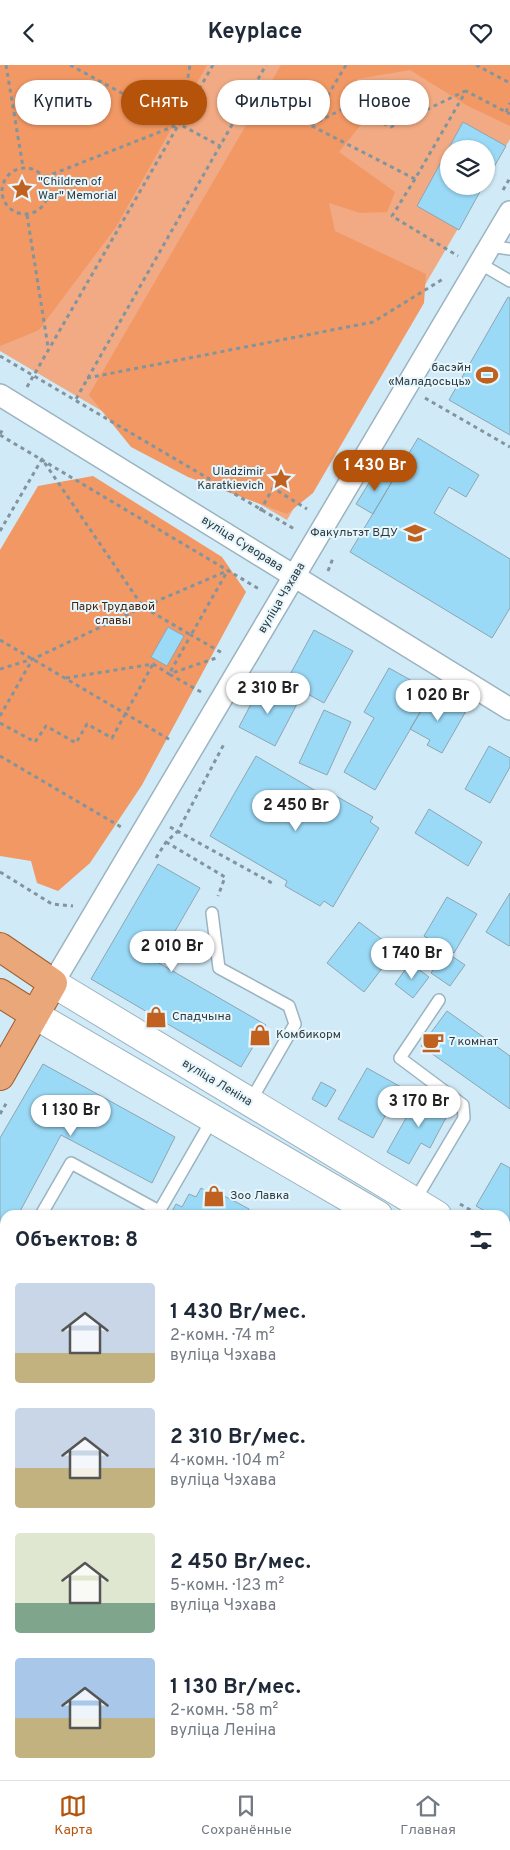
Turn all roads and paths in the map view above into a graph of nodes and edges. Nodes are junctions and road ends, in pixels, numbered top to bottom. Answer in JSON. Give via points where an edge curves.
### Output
{"nodes":[{"id":1,"x":6,"y":65,"type":"edge"},
{"id":2,"x":70,"y":65,"type":"edge"},
{"id":3,"x":190,"y":65,"type":"edge"},
{"id":4,"x":213,"y":65,"type":"edge"},
{"id":5,"x":266,"y":65,"type":"edge"},
{"id":6,"x":346,"y":65,"type":"edge"},
{"id":7,"x":476,"y":65,"type":"edge"},
{"id":8,"x":187,"y":80,"type":"edge"},
{"id":9,"x":205,"y":80,"type":"edge"},
{"id":10,"x":510,"y":83,"type":"edge"},
{"id":11,"x":466,"y":91,"type":"junction"},
{"id":12,"x":121,"y":92,"type":"edge"},
{"id":13,"x":330,"y":92,"type":"edge"},
{"id":14,"x":510,"y":103,"type":"edge"},
{"id":15,"x":506,"y":112,"type":"junction"},
{"id":16,"x":330,"y":115,"type":"edge"},
{"id":17,"x":510,"y":115,"type":"edge"},
{"id":18,"x":177,"y":125,"type":"edge"},
{"id":19,"x":179,"y":125,"type":"edge"},
{"id":20,"x":182,"y":125,"type":"edge"},
{"id":21,"x":310,"y":125,"type":"edge"},
{"id":22,"x":220,"y":145,"type":"junction"},
{"id":23,"x":23,"y":167,"type":"junction"},
{"id":24,"x":45,"y":177,"type":"junction"},
{"id":25,"x":415,"y":179,"type":"junction"},
{"id":26,"x":1,"y":198,"type":"edge"},
{"id":27,"x":510,"y":212,"type":"edge"},
{"id":28,"x":26,"y":215,"type":"junction"},
{"id":29,"x":485,"y":254,"type":"edge"},
{"id":30,"x":446,"y":277,"type":"dead end"},
{"id":31,"x":510,"y":281,"type":"edge"},
{"id":32,"x":48,"y":348,"type":"junction"},
{"id":33,"x":0,"y":356,"type":"edge"},
{"id":34,"x":33,"y":377,"type":"junction"},
{"id":35,"x":87,"y":377,"type":"junction"},
{"id":36,"x":0,"y":395,"type":"edge"},
{"id":37,"x":420,"y":395,"type":"dead end"},
{"id":38,"x":76,"y":399,"type":"junction"},
{"id":39,"x":3,"y":429,"type":"dead end"},
{"id":40,"x":0,"y":434,"type":"edge"},
{"id":41,"x":510,"y":447,"type":"edge"},
{"id":42,"x":42,"y":459,"type":"junction"},
{"id":43,"x":260,"y":511,"type":"junction"},
{"id":44,"x":312,"y":512,"type":"dead end"},
{"id":45,"x":0,"y":531,"type":"edge"},
{"id":46,"x":315,"y":542,"type":"junction"},
{"id":47,"x":228,"y":570,"type":"junction"},
{"id":48,"x":294,"y":577,"type":"junction"},
{"id":49,"x":280,"y":601,"type":"junction"},
{"id":50,"x":143,"y":607,"type":"junction"},
{"id":51,"x":191,"y":635,"type":"junction"},
{"id":52,"x":0,"y":640,"type":"edge"},
{"id":53,"x":32,"y":659,"type":"junction"},
{"id":54,"x":153,"y":664,"type":"junction"},
{"id":55,"x":0,"y":669,"type":"edge"},
{"id":56,"x":169,"y":673,"type":"junction"},
{"id":57,"x":65,"y":678,"type":"junction"},
{"id":58,"x":203,"y":693,"type":"dead end"},
{"id":59,"x":510,"y":709,"type":"edge"},
{"id":60,"x":125,"y":713,"type":"junction"},
{"id":61,"x":0,"y":716,"type":"edge"},
{"id":62,"x":0,"y":723,"type":"edge"},
{"id":63,"x":174,"y":743,"type":"dead end"},
{"id":64,"x":0,"y":756,"type":"edge"},
{"id":65,"x":152,"y":817,"type":"junction"},
{"id":66,"x":124,"y":829,"type":"dead end"},
{"id":67,"x":166,"y":842,"type":"dead end"},
{"id":68,"x":0,"y":872,"type":"edge"},
{"id":69,"x":272,"y":883,"type":"dead end"},
{"id":70,"x":79,"y":907,"type":"dead end"},
{"id":71,"x":212,"y":913,"type":"joint"},
{"id":72,"x":0,"y":947,"type":"edge"},
{"id":73,"x":53,"y":983,"type":"junction"},
{"id":74,"x":0,"y":993,"type":"edge"},
{"id":75,"x":439,"y":1000,"type":"dead end"},
{"id":76,"x":35,"y":1015,"type":"junction"},
{"id":77,"x":0,"y":1076,"type":"edge"},
{"id":78,"x":239,"y":1096,"type":"junction"},
{"id":79,"x":213,"y":1119,"type":"junction"},
{"id":80,"x":425,"y":1209,"type":"edge"},
{"id":81,"x":44,"y":1210,"type":"edge"},
{"id":82,"x":153,"y":1210,"type":"edge"},
{"id":83,"x":160,"y":1210,"type":"edge"},
{"id":84,"x":369,"y":1210,"type":"edge"}],
"edges":[{"from":1,"to":23,"type":"path"},
{"from":2,"to":12,"type":"path"},
{"from":3,"to":8,"type":"path"},
{"from":4,"to":9,"type":"path"},
{"from":5,"to":22,"type":"path"},
{"from":6,"to":13,"type":"path"},
{"from":7,"to":10,"type":"path"},
{"from":11,"to":15,"type":"path"},
{"from":11,"to":16,"type":"path","via":[[391,127],[347,107]]},
{"from":11,"to":25,"type":"path"},
{"from":14,"to":15,"type":"path"},
{"from":15,"to":17,"type":"path"},
{"from":18,"to":24,"type":"path"},
{"from":19,"to":32,"type":"path"},
{"from":20,"to":22,"type":"path"},
{"from":21,"to":25,"type":"path"},
{"from":22,"to":35,"type":"path"},
{"from":23,"to":24,"type":"path","via":[[35,169]]},
{"from":23,"to":26,"type":"path","via":[[12,171],[3,180]]},
{"from":24,"to":28,"type":"path","via":[[46,201],[38,211]]},
{"from":25,"to":29,"type":"path","via":[[392,216]]},
{"from":26,"to":28,"type":"path","via":[[14,212]]},
{"from":27,"to":29,"type":"street","name":"вуліца Чэхава"},
{"from":28,"to":32,"type":"path"},
{"from":29,"to":31,"type":"lane"},
{"from":29,"to":46,"type":"street","name":"вуліца Чэхава"},
{"from":30,"to":35,"type":"path","via":[[373,322]]},
{"from":32,"to":34,"type":"path"},
{"from":33,"to":34,"type":"path"},
{"from":34,"to":38,"type":"path"},
{"from":35,"to":38,"type":"path"},
{"from":36,"to":48,"type":"street","name":"вуліца Суворава"},
{"from":37,"to":41,"type":"path"},
{"from":38,"to":43,"type":"path"},
{"from":39,"to":40,"type":"path"},
{"from":40,"to":42,"type":"path"},
{"from":42,"to":45,"type":"path"},
{"from":42,"to":47,"type":"path"},
{"from":42,"to":50,"type":"path"},
{"from":43,"to":44,"type":"path","via":[[273,488]]},
{"from":43,"to":46,"type":"path"},
{"from":46,"to":48,"type":"street","name":"вуліца Чэхава"},
{"from":47,"to":49,"type":"path"},
{"from":47,"to":50,"type":"path"},
{"from":47,"to":51,"type":"path"},
{"from":48,"to":49,"type":"street","name":"вуліца Чэхава"},
{"from":48,"to":59,"type":"street","name":"вуліца Суворава"},
{"from":49,"to":65,"type":"street","name":"вуліца Чэхава"},
{"from":50,"to":51,"type":"path"},
{"from":50,"to":53,"type":"path"},
{"from":51,"to":56,"type":"path"},
{"from":51,"to":56,"type":"path","via":[[226,655]]},
{"from":52,"to":53,"type":"path"},
{"from":53,"to":55,"type":"path"},
{"from":53,"to":57,"type":"path"},
{"from":53,"to":61,"type":"path"},
{"from":54,"to":56,"type":"path"},
{"from":54,"to":57,"type":"path"},
{"from":54,"to":60,"type":"path"},
{"from":56,"to":58,"type":"path"},
{"from":57,"to":60,"type":"path"},
{"from":60,"to":62,"type":"path","via":[[112,737],[87,724],[76,743],[46,725],[35,742]]},
{"from":60,"to":63,"type":"path"},
{"from":64,"to":66,"type":"path"},
{"from":65,"to":69,"type":"path"},
{"from":65,"to":73,"type":"street","name":"вуліца Чэхава"},
{"from":67,"to":71,"type":"path","via":[[225,877]]},
{"from":68,"to":70,"type":"path","via":[[52,903]]},
{"from":71,"to":78,"type":"lane","via":[[219,968],[289,1006],[294,1024]]},
{"from":72,"to":73,"type":"main road","name":"вуліца Леніна"},
{"from":73,"to":76,"type":"main road"},
{"from":73,"to":78,"type":"main road","name":"вуліца Леніна"},
{"from":74,"to":76,"type":"main road"},
{"from":75,"to":80,"type":"lane","via":[[400,1058],[463,1105],[464,1118]]},
{"from":76,"to":77,"type":"main road"},
{"from":76,"to":79,"type":"main road"},
{"from":78,"to":79,"type":"street"},
{"from":78,"to":80,"type":"main road","name":"вуліца Леніна"},
{"from":79,"to":83,"type":"lane"},
{"from":79,"to":84,"type":"main road"},
{"from":81,"to":82,"type":"lane","via":[[71,1163]]}]}
